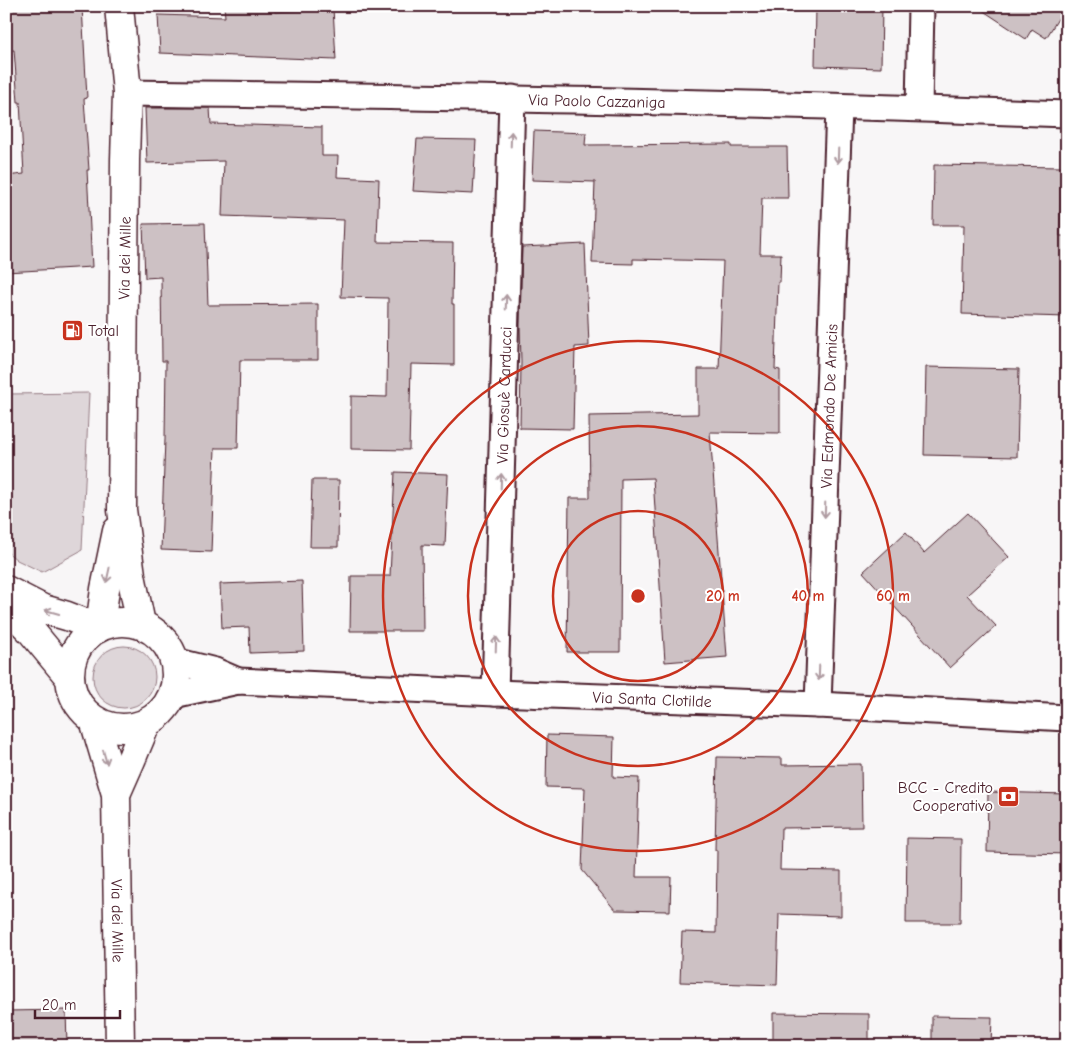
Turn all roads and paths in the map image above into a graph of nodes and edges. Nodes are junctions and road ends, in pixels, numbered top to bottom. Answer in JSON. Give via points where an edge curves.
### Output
{"nodes":[{"id":1,"x":119,"y":6,"type":"edge"},
{"id":2,"x":921,"y":6,"type":"edge"},
{"id":3,"x":127,"y":93,"type":"junction"},
{"id":4,"x":512,"y":98,"type":"junction"},
{"id":5,"x":839,"y":107,"type":"junction"},
{"id":6,"x":919,"y":108,"type":"junction"},
{"id":7,"x":1067,"y":114,"type":"edge"},
{"id":8,"x":122,"y":510,"type":"junction"},
{"id":9,"x":6,"y":590,"type":"edge"},
{"id":10,"x":6,"y":605,"type":"edge"},
{"id":11,"x":141,"y":624,"type":"junction"},
{"id":12,"x":99,"y":627,"type":"junction"},
{"id":13,"x":175,"y":662,"type":"junction"},
{"id":14,"x":70,"y":678,"type":"junction"},
{"id":15,"x":238,"y":681,"type":"junction"},
{"id":16,"x":495,"y":693,"type":"junction"},
{"id":17,"x":173,"y":695,"type":"junction"},
{"id":18,"x":818,"y":705,"type":"junction"},
{"id":19,"x":1067,"y":718,"type":"edge"},
{"id":20,"x":94,"y":720,"type":"junction"},
{"id":21,"x":146,"y":724,"type":"junction"},
{"id":22,"x":116,"y":794,"type":"junction"},
{"id":23,"x":120,"y":1046,"type":"edge"}],
"edges":[{"from":1,"to":3,"type":"main road","name":"Via dei Mille"},
{"from":2,"to":6,"type":"street"},
{"from":3,"to":4,"type":"street","name":"Via Paolo Cazzaniga"},
{"from":3,"to":8,"type":"main road","name":"Via dei Mille"},
{"from":4,"to":5,"type":"street","name":"Via Paolo Cazzaniga"},
{"from":16,"to":4,"type":"street","name":"Via Giosuè Carducci","one_way":true},
{"from":5,"to":6,"type":"street","name":"Via Paolo Cazzaniga"},
{"from":5,"to":18,"type":"street","name":"Via Edmondo De Amicis","one_way":true},
{"from":6,"to":7,"type":"street","name":"Via Paolo Cazzaniga"},
{"from":8,"to":11,"type":"main road","name":"Via dei Mille"},
{"from":8,"to":12,"type":"main road","name":"Via dei Mille","one_way":true},
{"from":12,"to":9,"type":"main road","one_way":true,"via":[[44,609]]},
{"from":10,"to":14,"type":"main road"},
{"from":11,"to":12,"type":"main road","via":[[121,621]]},
{"from":11,"to":13,"type":"main road","via":[[168,646]]},
{"from":12,"to":14,"type":"main road","via":[[76,649]]},
{"from":13,"to":15,"type":"street","name":"Via Santa Clotilde","via":[[215,671]]},
{"from":13,"to":17,"type":"main road","via":[[177,678]]},
{"from":14,"to":20,"type":"main road","via":[[82,709]]},
{"from":15,"to":16,"type":"street","name":"Via Santa Clotilde"},
{"from":15,"to":17,"type":"street","name":"Via Santa Clotilde"},
{"from":16,"to":18,"type":"street","name":"Via Santa Clotilde"},
{"from":17,"to":21,"type":"main road","via":[[162,712]]},
{"from":18,"to":19,"type":"street","name":"Via Santa Clotilde"},
{"from":20,"to":21,"type":"main road","via":[[111,727]]},
{"from":20,"to":22,"type":"main road","name":"Via dei Mille","one_way":true},
{"from":21,"to":22,"type":"main road","name":"Via dei Mille"},
{"from":22,"to":23,"type":"main road","name":"Via dei Mille"}]}
